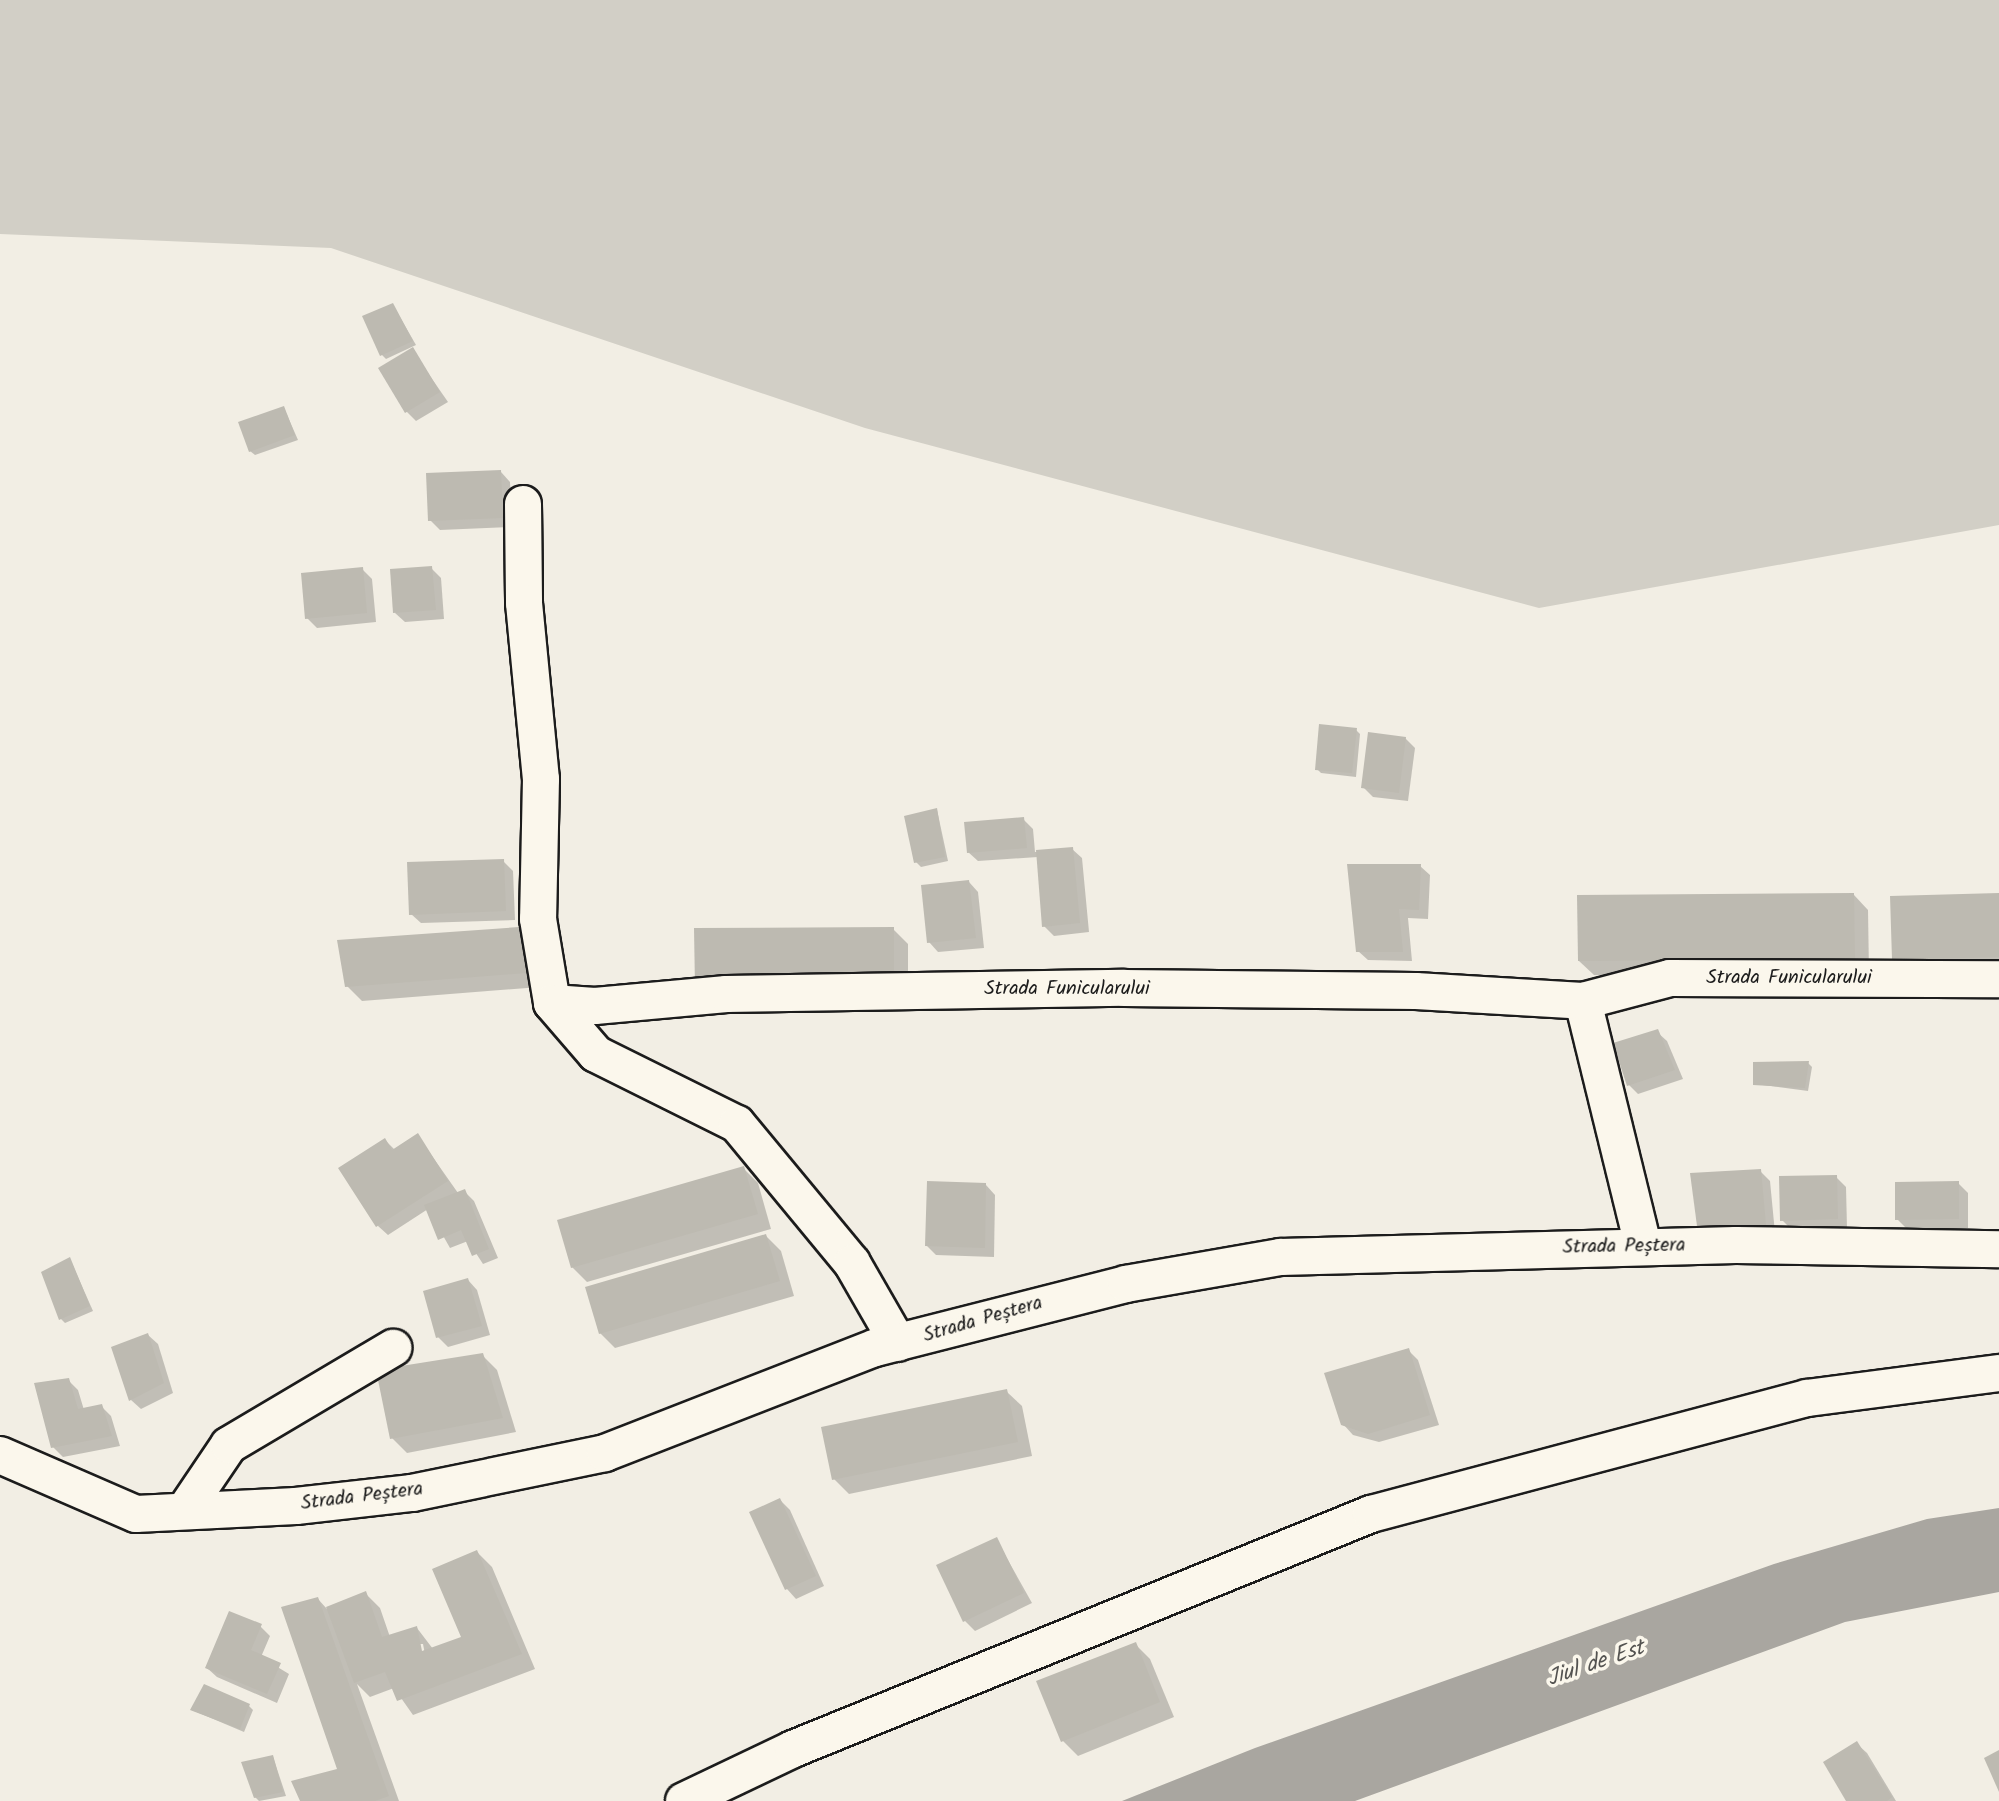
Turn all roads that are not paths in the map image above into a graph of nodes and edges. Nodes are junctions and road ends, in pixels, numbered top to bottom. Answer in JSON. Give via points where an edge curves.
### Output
{"nodes":[{"id":1,"x":523,"y":504,"type":"dead end"},
{"id":2,"x":1999,"y":979,"type":"edge"},
{"id":3,"x":1583,"y":1001,"type":"junction"},
{"id":4,"x":552,"y":1003,"type":"junction"},
{"id":5,"x":1643,"y":1246,"type":"junction"},
{"id":6,"x":1999,"y":1249,"type":"edge"},
{"id":7,"x":898,"y":1343,"type":"junction"},
{"id":8,"x":393,"y":1348,"type":"dead end"},
{"id":9,"x":1999,"y":1373,"type":"edge"},
{"id":10,"x":0,"y":1455,"type":"edge"},
{"id":11,"x":185,"y":1510,"type":"junction"},
{"id":12,"x":684,"y":1801,"type":"edge"}],
"edges":[{"from":1,"to":4,"type":"street","via":[[524,603],[541,779],[538,919]]},
{"from":2,"to":3,"type":"street","name":"Strada Funicularului","via":[[1670,978]]},
{"from":3,"to":4,"type":"street","name":"Strada Funicularului","via":[[1416,991],[1124,988],[726,994],[595,1006]]},
{"from":3,"to":5,"type":"street"},
{"from":4,"to":7,"type":"street","via":[[596,1054],[737,1124],[852,1263]]},
{"from":5,"to":6,"type":"street","name":"Strada Peștera"},
{"from":5,"to":7,"type":"street","name":"Strada Peștera","via":[[1280,1257],[1099,1290]]},
{"from":7,"to":11,"type":"street","name":"Strada Peștera","via":[[605,1453],[522,1473],[397,1495]]},
{"from":8,"to":11,"type":"street","via":[[229,1445]]},
{"from":9,"to":12,"type":"street","via":[[1807,1398],[1371,1514],[793,1749]]},
{"from":10,"to":11,"type":"street","name":"Strada Peștera","via":[[136,1514]]}]}
